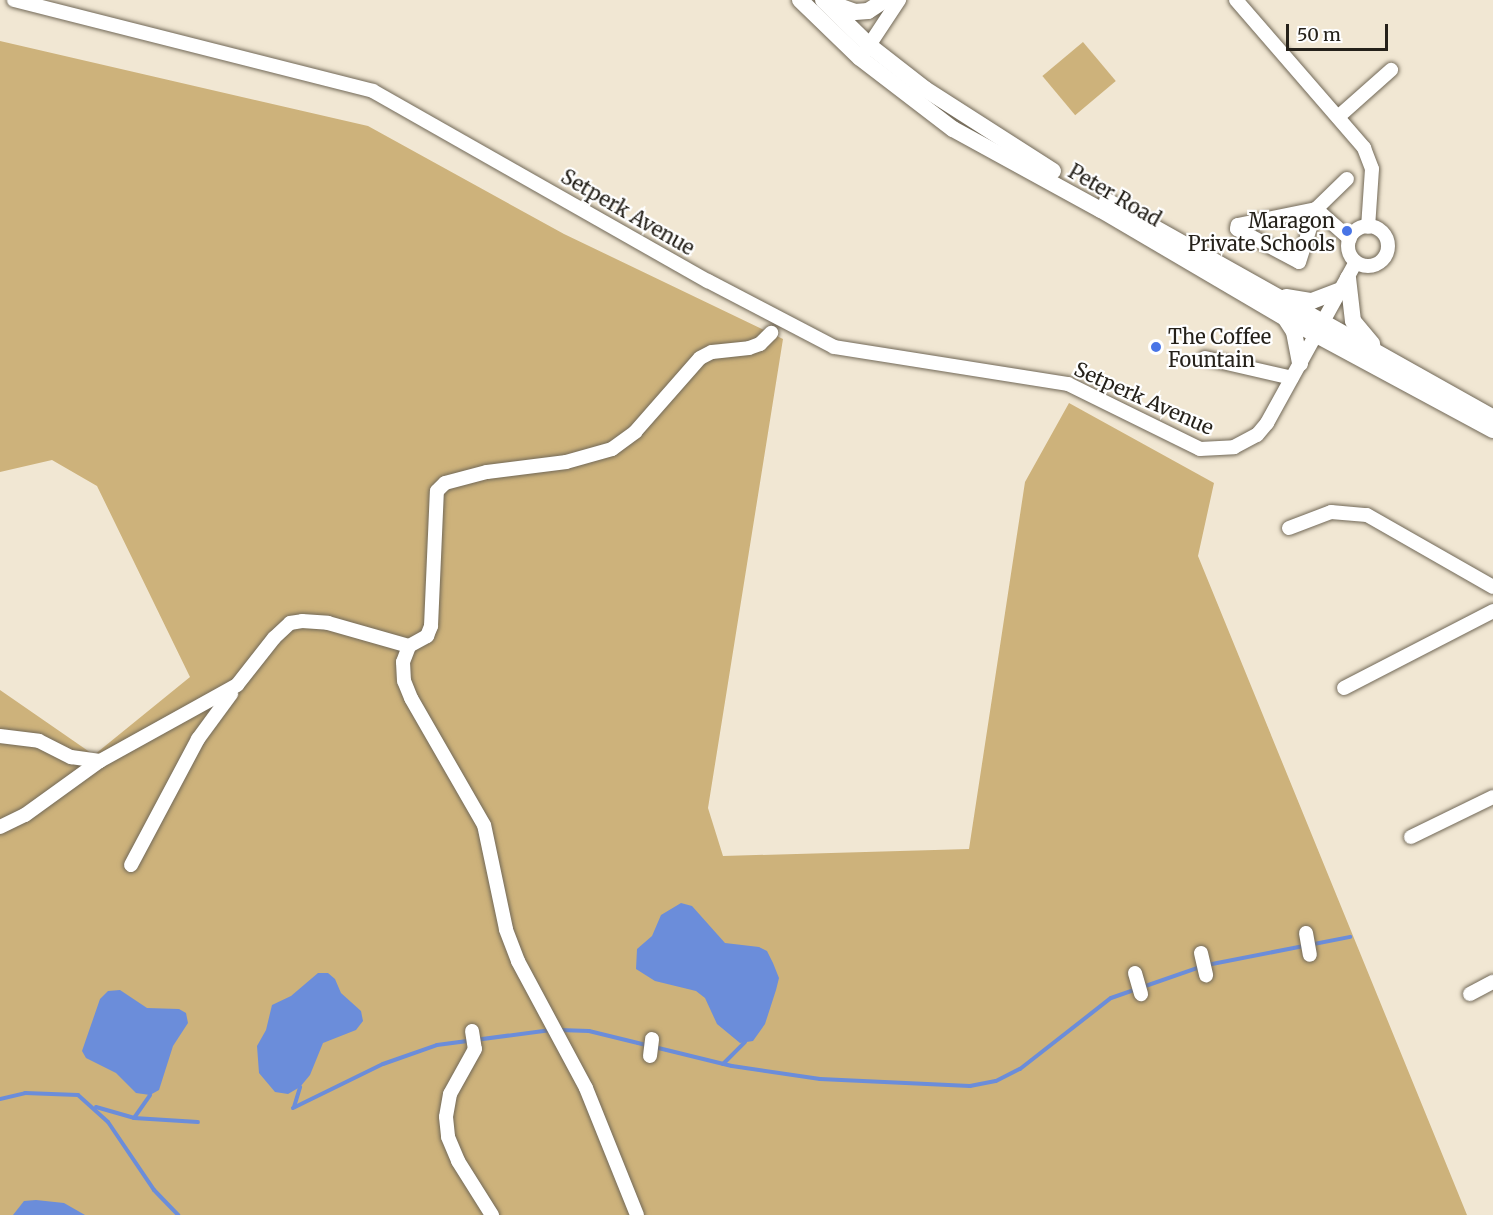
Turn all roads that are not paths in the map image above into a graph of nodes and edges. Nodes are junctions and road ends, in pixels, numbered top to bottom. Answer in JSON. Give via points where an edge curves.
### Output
{"nodes":[{"id":1,"x":14,"y":0,"type":"edge"},
{"id":2,"x":800,"y":0,"type":"edge"},
{"id":3,"x":825,"y":0,"type":"edge"},
{"id":4,"x":885,"y":0,"type":"edge"},
{"id":5,"x":899,"y":0,"type":"edge"},
{"id":6,"x":1236,"y":0,"type":"edge"},
{"id":7,"x":865,"y":52,"type":"junction"},
{"id":8,"x":1391,"y":70,"type":"dead end"},
{"id":9,"x":1338,"y":117,"type":"junction"},
{"id":10,"x":1347,"y":179,"type":"dead end"},
{"id":11,"x":1316,"y":209,"type":"junction"},
{"id":12,"x":1368,"y":227,"type":"junction"},
{"id":13,"x":1350,"y":238,"type":"junction"},
{"id":14,"x":1356,"y":262,"type":"junction"},
{"id":15,"x":1344,"y":284,"type":"junction"},
{"id":16,"x":1276,"y":295,"type":"junction"},
{"id":17,"x":1285,"y":318,"type":"junction"},
{"id":18,"x":1319,"y":328,"type":"junction"},
{"id":19,"x":771,"y":333,"type":"dead end"},
{"id":20,"x":1205,"y":358,"type":"dead end"},
{"id":21,"x":1389,"y":358,"type":"junction"},
{"id":22,"x":1296,"y":370,"type":"junction"},
{"id":23,"x":1493,"y":418,"type":"edge"},
{"id":24,"x":1493,"y":430,"type":"edge"},
{"id":25,"x":1289,"y":528,"type":"dead end"},
{"id":26,"x":1493,"y":586,"type":"edge"},
{"id":27,"x":1493,"y":611,"type":"edge"},
{"id":28,"x":409,"y":646,"type":"junction"},
{"id":29,"x":237,"y":685,"type":"junction"},
{"id":30,"x":1344,"y":688,"type":"dead end"},
{"id":31,"x":0,"y":736,"type":"edge"},
{"id":32,"x":100,"y":761,"type":"junction"},
{"id":33,"x":1493,"y":797,"type":"edge"},
{"id":34,"x":0,"y":827,"type":"edge"},
{"id":35,"x":1411,"y":837,"type":"dead end"},
{"id":36,"x":130,"y":865,"type":"dead end"},
{"id":37,"x":1307,"y":935,"type":"dead end"},
{"id":38,"x":1201,"y":955,"type":"dead end"},
{"id":39,"x":1310,"y":955,"type":"dead end"},
{"id":40,"x":1136,"y":975,"type":"dead end"},
{"id":41,"x":1206,"y":975,"type":"dead end"},
{"id":42,"x":1493,"y":982,"type":"edge"},
{"id":43,"x":1470,"y":993,"type":"dead end"},
{"id":44,"x":1141,"y":994,"type":"dead end"},
{"id":45,"x":472,"y":1031,"type":"dead end"},
{"id":46,"x":652,"y":1039,"type":"dead end"},
{"id":47,"x":650,"y":1056,"type":"dead end"},
{"id":48,"x":492,"y":1215,"type":"edge"},
{"id":49,"x":637,"y":1215,"type":"edge"}],
"edges":[{"from":1,"to":22,"type":"street","name":"Setperk Avenue","via":[[373,92],[708,281],[834,347],[870,356],[1061,382],[1096,395],[1200,449],[1222,450],[1257,435]]},
{"from":2,"to":7,"type":"main road","name":"Peter Road"},
{"from":3,"to":4,"type":"main road","via":[[855,12],[878,7]]},
{"from":3,"to":7,"type":"main road","name":"Peter Road"},
{"from":5,"to":7,"type":"street"},
{"from":6,"to":9,"type":"street"},
{"from":7,"to":16,"type":"main road","name":"Peter Road","via":[[1012,148]]},
{"from":7,"to":17,"type":"main road","name":"Peter Road","via":[[953,129]]},
{"from":8,"to":9,"type":"street"},
{"from":9,"to":12,"type":"street","via":[[1364,148],[1372,169]]},
{"from":10,"to":11,"type":"street"},
{"from":11,"to":11,"type":"street","via":[[1299,262],[1237,229],[1238,225]]},
{"from":11,"to":13,"type":"street"},
{"from":12,"to":13,"type":"street","via":[[1358,229]]},
{"from":12,"to":14,"type":"street","via":[[1382,233],[1387,251],[1375,265]]},
{"from":13,"to":14,"type":"street","via":[[1349,252]]},
{"from":14,"to":15,"type":"street"},
{"from":15,"to":16,"type":"main road","via":[[1312,301]]},
{"from":15,"to":18,"type":"street"},
{"from":15,"to":21,"type":"main road","via":[[1353,321],[1361,334]]},
{"from":16,"to":18,"type":"main road","name":"Peter Road"},
{"from":17,"to":18,"type":"main road","name":"Peter Road"},
{"from":17,"to":22,"type":"main road","via":[[1294,332]]},
{"from":18,"to":21,"type":"main road","name":"Peter Road"},
{"from":18,"to":22,"type":"street"},
{"from":18,"to":24,"type":"main road","name":"Peter Road"},
{"from":19,"to":28,"type":"street","via":[[749,348],[712,352],[700,358],[635,432],[612,449],[566,462],[487,472],[445,483],[437,491],[431,626],[427,636]]},
{"from":20,"to":22,"type":"street"},
{"from":21,"to":23,"type":"main road","name":"Peter Road"},
{"from":25,"to":26,"type":"street","via":[[1331,512],[1367,515]]},
{"from":27,"to":30,"type":"street"},
{"from":28,"to":29,"type":"street","via":[[328,623],[290,623]]},
{"from":28,"to":49,"type":"street","via":[[403,662],[404,681],[484,825],[506,929],[556,1039],[586,1088]]},
{"from":29,"to":32,"type":"street"},
{"from":29,"to":36,"type":"street","via":[[198,739]]},
{"from":31,"to":32,"type":"street","via":[[39,741],[71,757]]},
{"from":32,"to":34,"type":"street","via":[[25,815]]},
{"from":33,"to":35,"type":"street"},
{"from":37,"to":39,"type":"street"},
{"from":38,"to":41,"type":"street"},
{"from":40,"to":44,"type":"street"},
{"from":42,"to":43,"type":"street"},
{"from":45,"to":48,"type":"street","via":[[475,1049],[450,1094],[448,1137],[458,1161]]},
{"from":46,"to":47,"type":"street"}]}
